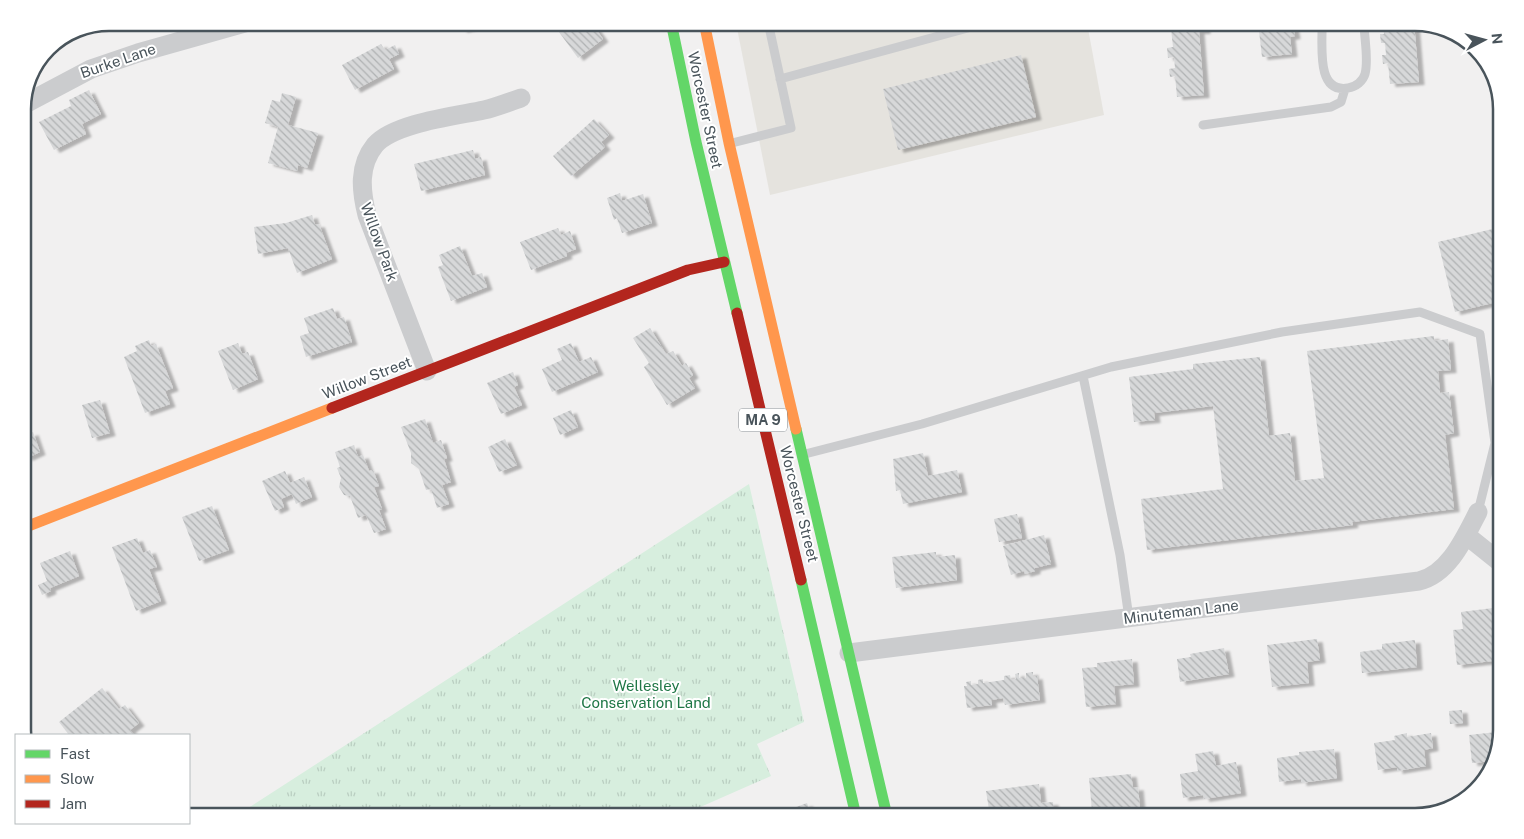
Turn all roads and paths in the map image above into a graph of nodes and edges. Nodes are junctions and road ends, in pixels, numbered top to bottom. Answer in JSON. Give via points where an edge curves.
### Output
{"nodes":[{"id":1,"x":216,"y":31,"type":"edge"},
{"id":2,"x":673,"y":31,"type":"edge"},
{"id":3,"x":706,"y":31,"type":"edge"},
{"id":4,"x":770,"y":31,"type":"edge"},
{"id":5,"x":954,"y":31,"type":"edge"},
{"id":6,"x":1322,"y":31,"type":"edge"},
{"id":7,"x":1364,"y":31,"type":"edge"},
{"id":8,"x":780,"y":79,"type":"junction"},
{"id":9,"x":1345,"y":89,"type":"junction"},
{"id":10,"x":521,"y":98,"type":"dead end"},
{"id":11,"x":32,"y":100,"type":"edge"},
{"id":12,"x":1203,"y":125,"type":"dead end"},
{"id":13,"x":729,"y":143,"type":"junction"},
{"id":14,"x":724,"y":262,"type":"junction"},
{"id":15,"x":427,"y":371,"type":"junction"},
{"id":16,"x":1083,"y":376,"type":"junction"},
{"id":17,"x":1493,"y":428,"type":"edge"},
{"id":18,"x":1493,"y":451,"type":"edge"},
{"id":19,"x":802,"y":454,"type":"junction"},
{"id":20,"x":1478,"y":512,"type":"joint"},
{"id":21,"x":31,"y":525,"type":"edge"},
{"id":22,"x":1466,"y":535,"type":"junction"},
{"id":23,"x":1493,"y":556,"type":"edge"},
{"id":24,"x":1129,"y":618,"type":"junction"},
{"id":25,"x":849,"y":653,"type":"junction"},
{"id":26,"x":854,"y":808,"type":"edge"},
{"id":27,"x":885,"y":808,"type":"edge"}],
"edges":[{"from":1,"to":11,"type":"street","name":"Burke Lane","via":[[114,60],[71,78]]},
{"from":2,"to":14,"type":"main road","name":"Worcester Street","number":"MA 9"},
{"from":3,"to":13,"type":"main road","name":"Worcester Street","number":"MA 9"},
{"from":4,"to":8,"type":"lane"},
{"from":5,"to":8,"type":"lane"},
{"from":6,"to":9,"type":"lane","via":[[1324,74],[1334,86]]},
{"from":7,"to":9,"type":"lane","via":[[1365,73],[1358,84]]},
{"from":8,"to":13,"type":"lane","via":[[791,128]]},
{"from":9,"to":12,"type":"lane","via":[[1341,102],[1331,107]]},
{"from":10,"to":15,"type":"street","name":"Willow Park","via":[[395,133],[376,144],[365,166],[361,189],[367,215]]},
{"from":13,"to":19,"type":"main road","name":"Worcester Street","number":"MA 9"},
{"from":14,"to":15,"type":"main road","name":"Willow Street","via":[[688,270]]},
{"from":14,"to":26,"type":"main road","name":"Worcester Street","number":"MA 9"},
{"from":15,"to":21,"type":"main road","name":"Willow Street"},
{"from":16,"to":17,"type":"lane","via":[[1111,367],[1282,332],[1420,312],[1480,334]]},
{"from":16,"to":19,"type":"lane","via":[[922,424]]},
{"from":16,"to":24,"type":"lane","via":[[1120,555]]},
{"from":18,"to":20,"type":"lane"},
{"from":19,"to":25,"type":"main road","name":"Worcester Street","number":"MA 9"},
{"from":20,"to":22,"type":"street","name":"Minuteman Lane"},
{"from":22,"to":23,"type":"street"},
{"from":22,"to":24,"type":"street","name":"Minuteman Lane","via":[[1435,575],[1419,582]]},
{"from":24,"to":25,"type":"street","name":"Minuteman Lane"},
{"from":25,"to":27,"type":"main road","name":"Worcester Street","number":"MA 9"}]}
